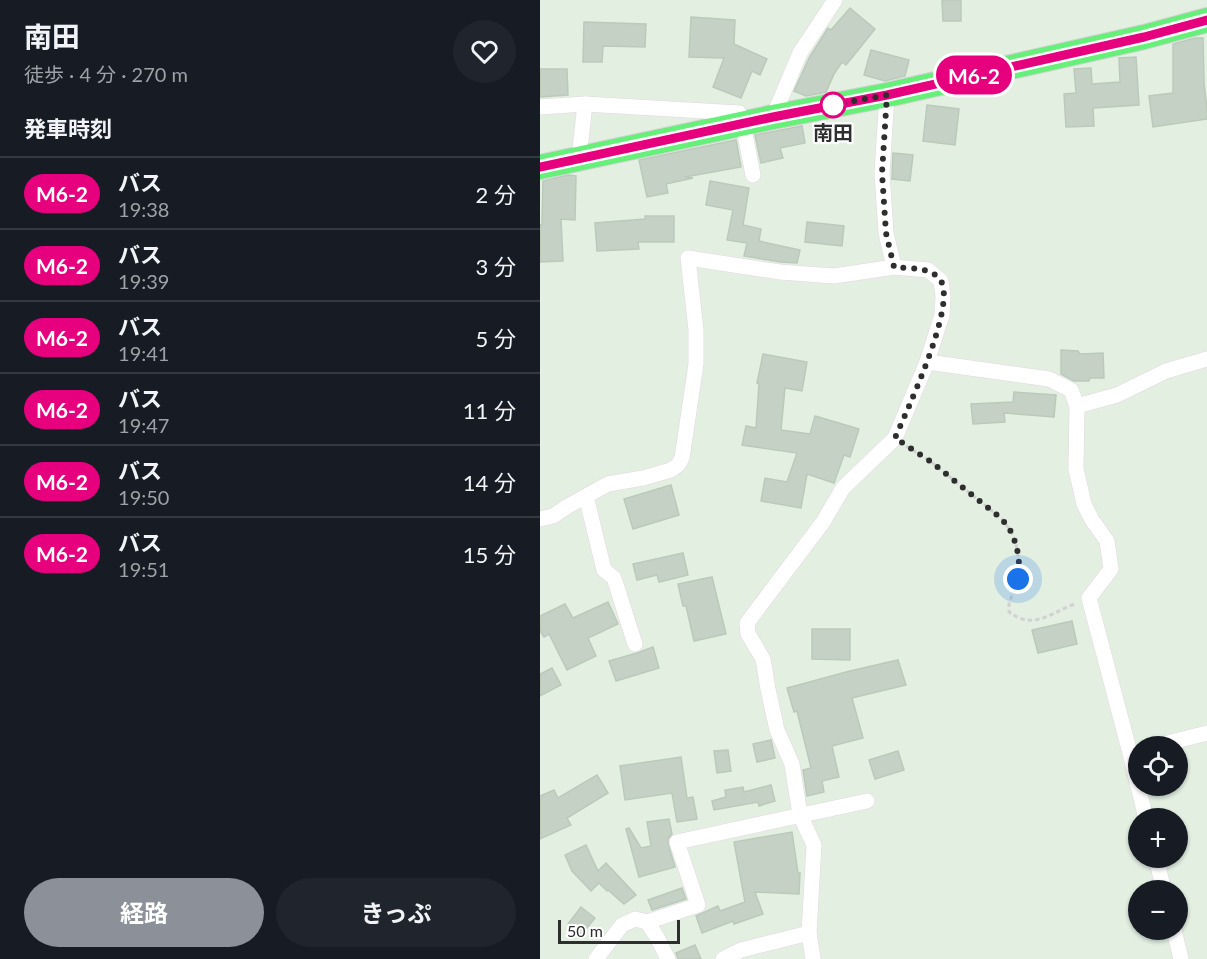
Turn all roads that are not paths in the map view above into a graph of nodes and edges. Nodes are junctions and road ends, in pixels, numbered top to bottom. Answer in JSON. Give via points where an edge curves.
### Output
{"nodes":[{"id":1,"x":836,"y":0,"type":"edge"},
{"id":2,"x":1207,"y":20,"type":"edge"},
{"id":3,"x":887,"y":95,"type":"junction"},
{"id":4,"x":585,"y":104,"type":"junction"},
{"id":5,"x":540,"y":107,"type":"edge"},
{"id":6,"x":773,"y":117,"type":"junction"},
{"id":7,"x":743,"y":124,"type":"junction"},
{"id":8,"x":579,"y":158,"type":"junction"},
{"id":9,"x":540,"y":167,"type":"edge"},
{"id":10,"x":753,"y":175,"type":"dead end"},
{"id":11,"x":894,"y":267,"type":"junction"},
{"id":12,"x":1207,"y":359,"type":"edge"},
{"id":13,"x":927,"y":362,"type":"junction"},
{"id":14,"x":1077,"y":406,"type":"junction"},
{"id":15,"x":586,"y":496,"type":"junction"},
{"id":16,"x":540,"y":519,"type":"edge"},
{"id":17,"x":635,"y":644,"type":"dead end"},
{"id":18,"x":1207,"y":733,"type":"edge"},
{"id":19,"x":1129,"y":736,"type":"edge"},
{"id":20,"x":1188,"y":738,"type":"edge"},
{"id":21,"x":867,"y":801,"type":"dead end"},
{"id":22,"x":800,"y":815,"type":"junction"},
{"id":23,"x":647,"y":922,"type":"junction"},
{"id":24,"x":809,"y":933,"type":"junction"},
{"id":25,"x":1176,"y":940,"type":"edge"},
{"id":26,"x":596,"y":959,"type":"edge"},
{"id":27,"x":668,"y":959,"type":"edge"},
{"id":28,"x":723,"y":959,"type":"edge"},
{"id":29,"x":813,"y":959,"type":"edge"},
{"id":30,"x":1181,"y":959,"type":"edge"}],
"edges":[{"from":1,"to":6,"type":"street","via":[[800,53]]},
{"from":2,"to":3,"type":"main road"},
{"from":3,"to":6,"type":"main road"},
{"from":3,"to":11,"type":"street","via":[[882,173],[886,233]]},
{"from":4,"to":5,"type":"street"},
{"from":4,"to":7,"type":"street","via":[[740,113]]},
{"from":4,"to":8,"type":"street"},
{"from":6,"to":7,"type":"main road"},
{"from":7,"to":8,"type":"main road"},
{"from":7,"to":10,"type":"street"},
{"from":8,"to":9,"type":"main road"},
{"from":11,"to":13,"type":"street","via":[[928,270],[941,281],[942,315]]},
{"from":11,"to":15,"type":"street","via":[[834,276],[688,258],[696,364],[682,458],[671,470],[608,484]]},
{"from":12,"to":14,"type":"street","via":[[1166,371],[1117,395]]},
{"from":13,"to":14,"type":"street","via":[[1049,379],[1071,390]]},
{"from":13,"to":22,"type":"street","via":[[895,438],[843,489],[747,623],[748,634],[763,659],[777,730],[792,764]]},
{"from":14,"to":19,"type":"street","via":[[1076,469],[1084,504],[1107,542],[1112,569],[1089,598]]},
{"from":15,"to":16,"type":"street","via":[[553,516]]},
{"from":15,"to":17,"type":"street","via":[[604,570],[614,578]]},
{"from":18,"to":20,"type":"street"},
{"from":21,"to":22,"type":"street"},
{"from":22,"to":23,"type":"street","via":[[677,842],[698,905]]},
{"from":22,"to":24,"type":"street","via":[[814,845]]},
{"from":23,"to":26,"type":"street","via":[[635,919],[622,925]]},
{"from":23,"to":27,"type":"street"},
{"from":24,"to":28,"type":"street","via":[[741,950]]},
{"from":24,"to":29,"type":"street"},
{"from":25,"to":30,"type":"street"}]}
